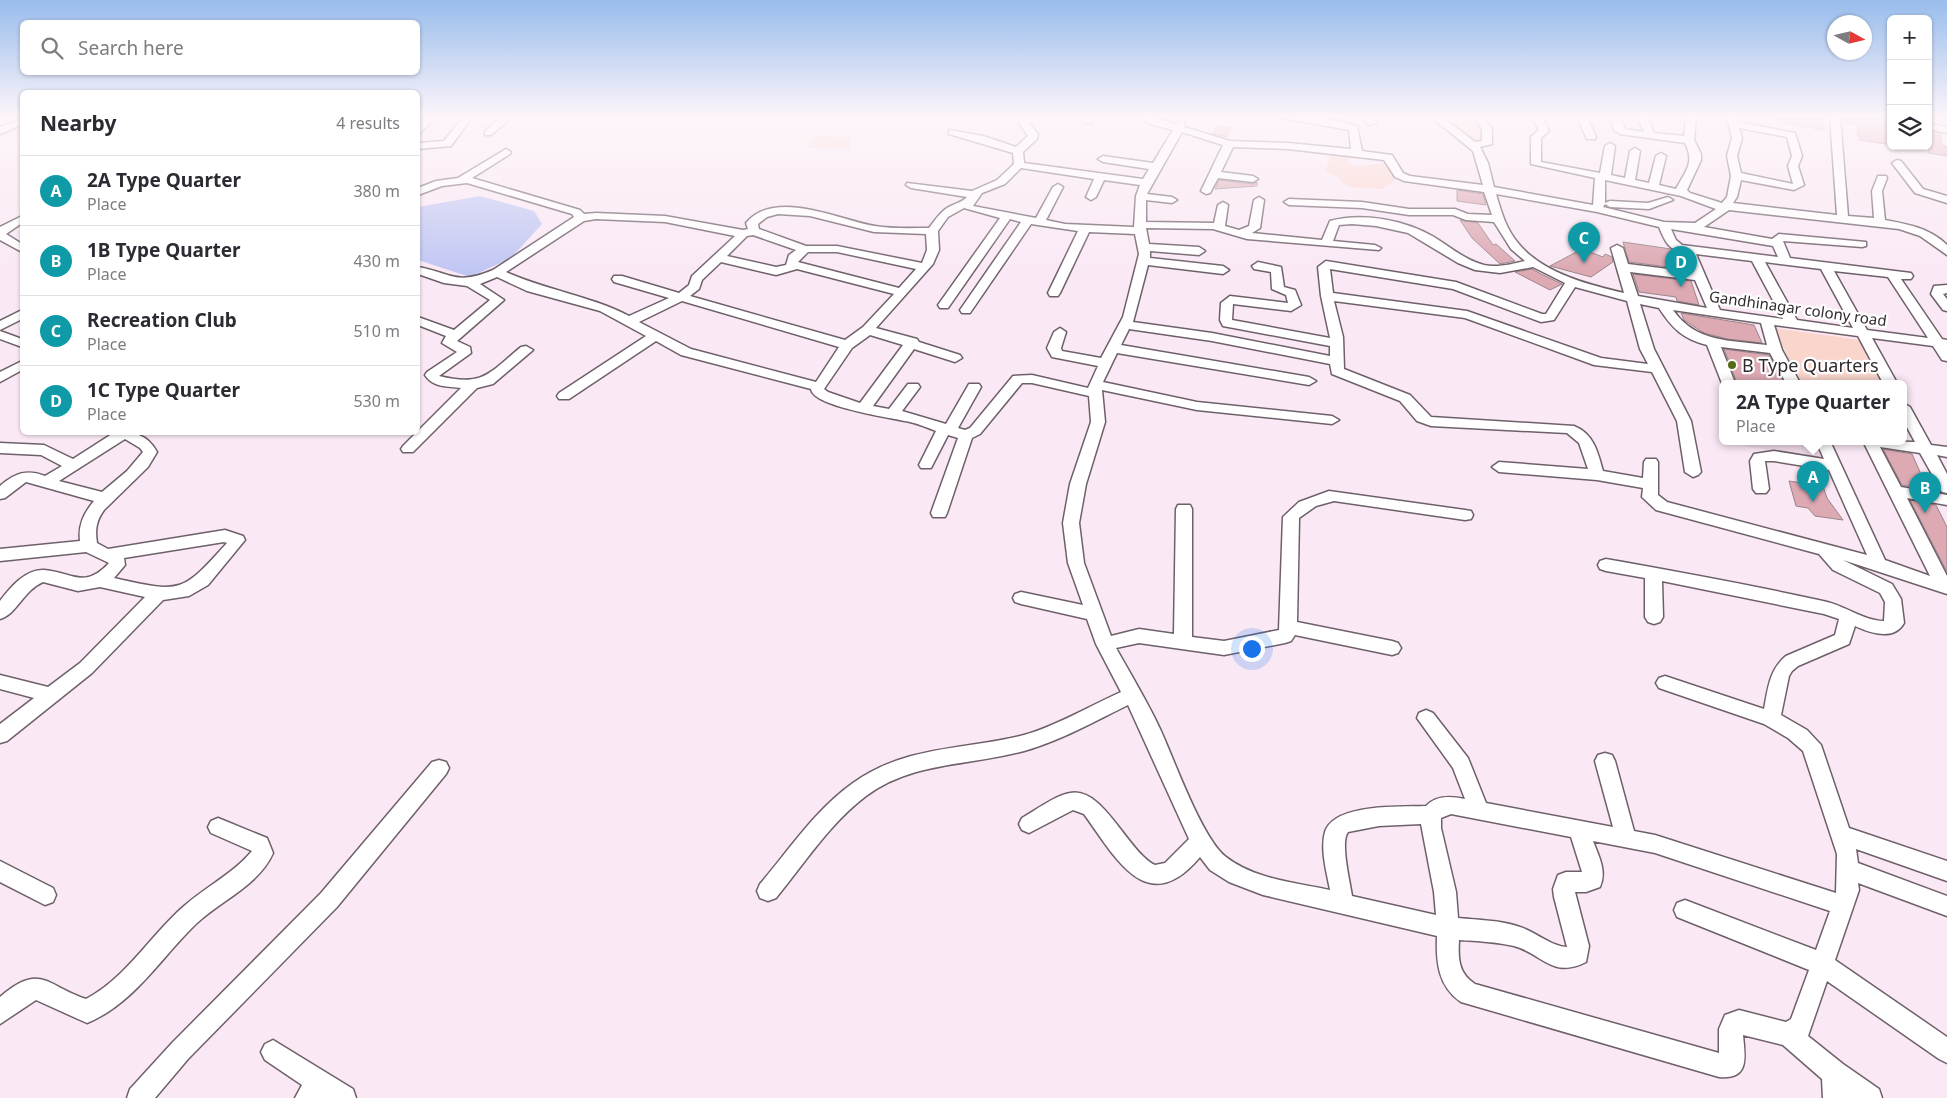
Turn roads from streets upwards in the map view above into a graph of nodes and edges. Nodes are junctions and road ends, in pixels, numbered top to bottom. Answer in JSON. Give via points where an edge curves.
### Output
{"nodes":[{"id":1,"x":480,"y":168,"type":"edge"},
{"id":2,"x":1016,"y":168,"type":"edge"},
{"id":3,"x":1041,"y":168,"type":"edge"},
{"id":4,"x":1156,"y":168,"type":"edge"},
{"id":5,"x":1217,"y":168,"type":"edge"},
{"id":6,"x":1395,"y":168,"type":"edge"},
{"id":7,"x":1484,"y":168,"type":"edge"},
{"id":8,"x":1563,"y":168,"type":"edge"},
{"id":9,"x":1604,"y":168,"type":"edge"},
{"id":10,"x":1632,"y":168,"type":"edge"},
{"id":11,"x":1658,"y":168,"type":"edge"},
{"id":12,"x":1691,"y":168,"type":"edge"},
{"id":13,"x":1734,"y":168,"type":"edge"},
{"id":14,"x":1794,"y":168,"type":"edge"},
{"id":15,"x":1840,"y":168,"type":"edge"},
{"id":16,"x":1902,"y":168,"type":"edge"},
{"id":17,"x":1214,"y":174,"type":"junction"},
{"id":18,"x":1602,"y":176,"type":"junction"},
{"id":19,"x":1736,"y":176,"type":"junction"},
{"id":20,"x":1100,"y":177,"type":"junction"},
{"id":21,"x":1882,"y":178,"type":"dead end"},
{"id":22,"x":1253,"y":179,"type":"dead end"},
{"id":23,"x":420,"y":180,"type":"edge"},
{"id":24,"x":462,"y":180,"type":"junction"},
{"id":25,"x":1630,"y":182,"type":"junction"},
{"id":26,"x":433,"y":185,"type":"junction"},
{"id":27,"x":911,"y":185,"type":"dead end"},
{"id":28,"x":1058,"y":187,"type":"dead end"},
{"id":29,"x":1653,"y":187,"type":"junction"},
{"id":30,"x":1144,"y":189,"type":"junction"},
{"id":31,"x":420,"y":191,"type":"edge"},
{"id":32,"x":1490,"y":191,"type":"junction"},
{"id":33,"x":1206,"y":192,"type":"dead end"},
{"id":34,"x":1682,"y":193,"type":"junction"},
{"id":35,"x":1091,"y":197,"type":"dead end"},
{"id":36,"x":971,"y":200,"type":"junction"},
{"id":37,"x":1172,"y":200,"type":"dead end"},
{"id":38,"x":1259,"y":200,"type":"dead end"},
{"id":39,"x":1668,"y":200,"type":"dead end"},
{"id":40,"x":1947,"y":200,"type":"edge"},
{"id":41,"x":1289,"y":202,"type":"dead end"},
{"id":42,"x":1223,"y":204,"type":"dead end"},
{"id":43,"x":1426,"y":204,"type":"dead end"},
{"id":44,"x":1599,"y":206,"type":"junction"},
{"id":45,"x":1726,"y":207,"type":"junction"},
{"id":46,"x":1497,"y":213,"type":"junction"},
{"id":47,"x":1007,"y":216,"type":"junction"},
{"id":48,"x":580,"y":218,"type":"junction"},
{"id":49,"x":1843,"y":218,"type":"junction"},
{"id":50,"x":20,"y":220,"type":"edge"},
{"id":51,"x":1033,"y":222,"type":"junction"},
{"id":52,"x":1880,"y":222,"type":"junction"},
{"id":53,"x":1664,"y":225,"type":"junction"},
{"id":54,"x":1220,"y":226,"type":"junction"},
{"id":55,"x":1085,"y":228,"type":"junction"},
{"id":56,"x":1140,"y":228,"type":"junction"},
{"id":57,"x":1687,"y":228,"type":"junction"},
{"id":58,"x":932,"y":231,"type":"junction"},
{"id":59,"x":748,"y":232,"type":"junction"},
{"id":60,"x":0,"y":234,"type":"edge"},
{"id":61,"x":1239,"y":234,"type":"junction"},
{"id":62,"x":1778,"y":243,"type":"junction"},
{"id":63,"x":1326,"y":244,"type":"junction"},
{"id":64,"x":1862,"y":244,"type":"dead end"},
{"id":65,"x":20,"y":247,"type":"edge"},
{"id":66,"x":805,"y":248,"type":"junction"},
{"id":67,"x":1375,"y":248,"type":"dead end"},
{"id":68,"x":1616,"y":248,"type":"dead end"},
{"id":69,"x":1689,"y":250,"type":"junction"},
{"id":70,"x":1200,"y":251,"type":"dead end"},
{"id":71,"x":1947,"y":251,"type":"edge"},
{"id":72,"x":1144,"y":254,"type":"junction"},
{"id":73,"x":720,"y":258,"type":"junction"},
{"id":74,"x":1757,"y":258,"type":"junction"},
{"id":75,"x":1786,"y":262,"type":"junction"},
{"id":76,"x":1535,"y":263,"type":"junction"},
{"id":77,"x":794,"y":266,"type":"junction"},
{"id":78,"x":1258,"y":266,"type":"dead end"},
{"id":79,"x":1826,"y":266,"type":"junction"},
{"id":80,"x":924,"y":267,"type":"junction"},
{"id":81,"x":1621,"y":267,"type":"junction"},
{"id":82,"x":1223,"y":270,"type":"dead end"},
{"id":83,"x":420,"y":271,"type":"edge"},
{"id":84,"x":496,"y":273,"type":"junction"},
{"id":85,"x":1892,"y":274,"type":"junction"},
{"id":86,"x":1907,"y":276,"type":"dead end"},
{"id":87,"x":1700,"y":277,"type":"junction"},
{"id":88,"x":618,"y":279,"type":"dead end"},
{"id":89,"x":1573,"y":281,"type":"junction"},
{"id":90,"x":470,"y":283,"type":"junction"},
{"id":91,"x":901,"y":292,"type":"junction"},
{"id":92,"x":1054,"y":293,"type":"dead end"},
{"id":93,"x":1327,"y":296,"type":"junction"},
{"id":94,"x":681,"y":297,"type":"junction"},
{"id":95,"x":1632,"y":298,"type":"junction"},
{"id":96,"x":944,"y":305,"type":"dead end"},
{"id":97,"x":1664,"y":306,"type":"junction"},
{"id":98,"x":966,"y":310,"type":"dead end"},
{"id":99,"x":1715,"y":313,"type":"junction"},
{"id":100,"x":20,"y":315,"type":"edge"},
{"id":101,"x":1766,"y":320,"type":"junction"},
{"id":102,"x":630,"y":321,"type":"junction"},
{"id":103,"x":420,"y":322,"type":"edge"},
{"id":104,"x":1792,"y":324,"type":"junction"},
{"id":105,"x":1125,"y":325,"type":"junction"},
{"id":106,"x":0,"y":326,"type":"edge"},
{"id":107,"x":868,"y":330,"type":"junction"},
{"id":108,"x":1060,"y":332,"type":"dead end"},
{"id":109,"x":0,"y":334,"type":"edge"},
{"id":110,"x":1864,"y":334,"type":"junction"},
{"id":111,"x":455,"y":335,"type":"junction"},
{"id":112,"x":655,"y":336,"type":"junction"},
{"id":113,"x":20,"y":342,"type":"edge"},
{"id":114,"x":912,"y":342,"type":"junction"},
{"id":115,"x":1713,"y":342,"type":"junction"},
{"id":116,"x":1336,"y":343,"type":"junction"},
{"id":117,"x":1942,"y":343,"type":"edge"},
{"id":118,"x":847,"y":346,"type":"junction"},
{"id":119,"x":1113,"y":348,"type":"junction"},
{"id":120,"x":526,"y":350,"type":"dead end"},
{"id":121,"x":1776,"y":350,"type":"junction"},
{"id":122,"x":1947,"y":357,"type":"edge"},
{"id":123,"x":955,"y":358,"type":"dead end"},
{"id":124,"x":1335,"y":361,"type":"junction"},
{"id":125,"x":1105,"y":363,"type":"junction"},
{"id":126,"x":20,"y":367,"type":"edge"},
{"id":127,"x":1657,"y":369,"type":"junction"},
{"id":128,"x":0,"y":378,"type":"edge"},
{"id":129,"x":1309,"y":380,"type":"dead end"},
{"id":130,"x":1727,"y":380,"type":"edge"},
{"id":131,"x":1791,"y":380,"type":"edge"},
{"id":132,"x":1888,"y":380,"type":"edge"},
{"id":133,"x":472,"y":385,"type":"junction"},
{"id":134,"x":817,"y":386,"type":"junction"},
{"id":135,"x":913,"y":387,"type":"dead end"},
{"id":136,"x":974,"y":387,"type":"dead end"},
{"id":137,"x":1095,"y":389,"type":"junction"},
{"id":138,"x":564,"y":396,"type":"dead end"},
{"id":139,"x":864,"y":408,"type":"junction"},
{"id":140,"x":893,"y":414,"type":"junction"},
{"id":141,"x":1907,"y":414,"type":"edge"},
{"id":142,"x":1332,"y":420,"type":"dead end"},
{"id":143,"x":947,"y":430,"type":"junction"},
{"id":144,"x":120,"y":435,"type":"edge"},
{"id":145,"x":127,"y":435,"type":"edge"},
{"id":146,"x":966,"y":435,"type":"junction"},
{"id":147,"x":1825,"y":445,"type":"edge"},
{"id":148,"x":1872,"y":445,"type":"edge"},
{"id":149,"x":1903,"y":445,"type":"edge"},
{"id":150,"x":0,"y":448,"type":"edge"},
{"id":151,"x":1925,"y":448,"type":"junction"},
{"id":152,"x":408,"y":449,"type":"dead end"},
{"id":153,"x":1947,"y":452,"type":"edge"},
{"id":154,"x":1651,"y":462,"type":"dead end"},
{"id":155,"x":926,"y":465,"type":"dead end"},
{"id":156,"x":74,"y":466,"type":"junction"},
{"id":157,"x":1834,"y":466,"type":"junction"},
{"id":158,"x":1499,"y":467,"type":"dead end"},
{"id":159,"x":1694,"y":472,"type":"dead end"},
{"id":160,"x":1597,"y":475,"type":"junction"},
{"id":161,"x":46,"y":483,"type":"junction"},
{"id":162,"x":1651,"y":484,"type":"junction"},
{"id":163,"x":1947,"y":488,"type":"edge"},
{"id":164,"x":1761,"y":489,"type":"dead end"},
{"id":165,"x":1896,"y":491,"type":"junction"},
{"id":166,"x":0,"y":494,"type":"edge"},
{"id":167,"x":106,"y":499,"type":"junction"},
{"id":168,"x":1947,"y":500,"type":"edge"},
{"id":169,"x":1184,"y":510,"type":"dead end"},
{"id":170,"x":939,"y":513,"type":"dead end"},
{"id":171,"x":1464,"y":515,"type":"dead end"},
{"id":172,"x":89,"y":546,"type":"junction"},
{"id":173,"x":1825,"y":550,"type":"junction"},
{"id":174,"x":0,"y":555,"type":"edge"},
{"id":175,"x":107,"y":555,"type":"junction"},
{"id":176,"x":1879,"y":564,"type":"junction"},
{"id":177,"x":1606,"y":565,"type":"dead end"},
{"id":178,"x":1653,"y":573,"type":"junction"},
{"id":179,"x":100,"y":581,"type":"junction"},
{"id":180,"x":1945,"y":587,"type":"edge"},
{"id":181,"x":159,"y":594,"type":"junction"},
{"id":182,"x":1021,"y":598,"type":"dead end"},
{"id":183,"x":0,"y":613,"type":"edge"},
{"id":184,"x":1094,"y":613,"type":"junction"},
{"id":185,"x":1849,"y":616,"type":"junction"},
{"id":186,"x":1654,"y":617,"type":"dead end"},
{"id":187,"x":1288,"y":627,"type":"junction"},
{"id":188,"x":1183,"y":642,"type":"junction"},
{"id":189,"x":1105,"y":644,"type":"junction"},
{"id":190,"x":1392,"y":648,"type":"dead end"},
{"id":191,"x":0,"y":682,"type":"edge"},
{"id":192,"x":1665,"y":683,"type":"dead end"},
{"id":193,"x":1132,"y":695,"type":"junction"},
{"id":194,"x":52,"y":696,"type":"junction"},
{"id":195,"x":1426,"y":718,"type":"dead end"},
{"id":196,"x":1771,"y":719,"type":"junction"},
{"id":197,"x":0,"y":736,"type":"edge"},
{"id":198,"x":1604,"y":761,"type":"dead end"},
{"id":199,"x":440,"y":768,"type":"dead end"},
{"id":200,"x":1478,"y":810,"type":"junction"},
{"id":201,"x":1431,"y":815,"type":"junction"},
{"id":202,"x":1029,"y":824,"type":"dead end"},
{"id":203,"x":218,"y":827,"type":"dead end"},
{"id":204,"x":1579,"y":829,"type":"junction"},
{"id":205,"x":1840,"y":834,"type":"junction"},
{"id":206,"x":1626,"y":838,"type":"junction"},
{"id":207,"x":1200,"y":841,"type":"junction"},
{"id":208,"x":1848,"y":869,"type":"junction"},
{"id":209,"x":0,"y":871,"type":"edge"},
{"id":210,"x":1947,"y":871,"type":"edge"},
{"id":211,"x":768,"y":891,"type":"dead end"},
{"id":212,"x":45,"y":895,"type":"dead end"},
{"id":213,"x":1343,"y":904,"type":"junction"},
{"id":214,"x":1842,"y":905,"type":"junction"},
{"id":215,"x":1947,"y":906,"type":"edge"},
{"id":216,"x":1684,"y":910,"type":"dead end"},
{"id":217,"x":1448,"y":928,"type":"junction"},
{"id":218,"x":1822,"y":964,"type":"junction"},
{"id":219,"x":0,"y":1012,"type":"edge"},
{"id":220,"x":1789,"y":1035,"type":"junction"},
{"id":221,"x":1947,"y":1050,"type":"edge"},
{"id":222,"x":273,"y":1052,"type":"dead end"},
{"id":223,"x":1834,"y":1072,"type":"junction"},
{"id":224,"x":314,"y":1090,"type":"edge"},
{"id":225,"x":139,"y":1098,"type":"edge"},
{"id":226,"x":344,"y":1098,"type":"edge"},
{"id":227,"x":1835,"y":1098,"type":"edge"},
{"id":228,"x":1870,"y":1098,"type":"edge"}],
"edges":[{"from":1,"to":24,"type":"street"},
{"from":2,"to":36,"type":"street","via":[[1001,182],[982,188]]},
{"from":3,"to":20,"type":"street"},
{"from":4,"to":30,"type":"street"},
{"from":5,"to":17,"type":"street"},
{"from":6,"to":32,"type":"street","via":[[1399,175],[1408,179]]},
{"from":7,"to":32,"type":"street","name":"Gandhinagar colony road"},
{"from":8,"to":18,"type":"street"},
{"from":9,"to":18,"type":"street"},
{"from":10,"to":25,"type":"street"},
{"from":11,"to":29,"type":"street"},
{"from":12,"to":34,"type":"street"},
{"from":13,"to":19,"type":"street"},
{"from":14,"to":19,"type":"street","via":[[1799,185],[1794,187]]},
{"from":15,"to":49,"type":"street"},
{"from":16,"to":40,"type":"street","via":[[1919,191]]},
{"from":17,"to":22,"type":"street"},
{"from":17,"to":33,"type":"street"},
{"from":18,"to":25,"type":"street"},
{"from":18,"to":44,"type":"street"},
{"from":19,"to":45,"type":"street"},
{"from":20,"to":30,"type":"street"},
{"from":20,"to":35,"type":"street"},
{"from":21,"to":52,"type":"street","via":[[1877,191]]},
{"from":23,"to":26,"type":"street"},
{"from":24,"to":26,"type":"street"},
{"from":24,"to":48,"type":"street","via":[[475,181],[576,212]]},
{"from":25,"to":29,"type":"street"},
{"from":26,"to":31,"type":"street"},
{"from":27,"to":36,"type":"street"},
{"from":28,"to":51,"type":"street"},
{"from":29,"to":34,"type":"street"},
{"from":30,"to":37,"type":"street"},
{"from":30,"to":56,"type":"street"},
{"from":32,"to":44,"type":"street"},
{"from":32,"to":46,"type":"street","name":"Gandhinagar colony road"},
{"from":34,"to":45,"type":"street"},
{"from":36,"to":47,"type":"street","via":[[968,208]]},
{"from":36,"to":58,"type":"street","via":[[950,210]]},
{"from":38,"to":61,"type":"street","via":[[1254,228]]},
{"from":39,"to":44,"type":"street","via":[[1642,206]]},
{"from":41,"to":46,"type":"street","via":[[1325,208],[1372,206],[1416,213],[1455,212],[1466,217]]},
{"from":42,"to":54,"type":"street"},
{"from":43,"to":46,"type":"street"},
{"from":44,"to":53,"type":"street"},
{"from":45,"to":49,"type":"street"},
{"from":45,"to":57,"type":"street","via":[[1697,227]]},
{"from":46,"to":76,"type":"street","name":"Gandhinagar colony road","via":[[1513,246]]},
{"from":47,"to":51,"type":"street"},
{"from":47,"to":96,"type":"street"},
{"from":48,"to":59,"type":"street","via":[[665,219]]},
{"from":48,"to":84,"type":"street"},
{"from":49,"to":52,"type":"street"},
{"from":50,"to":60,"type":"street"},
{"from":51,"to":55,"type":"street"},
{"from":51,"to":98,"type":"street"},
{"from":52,"to":71,"type":"street","via":[[1906,226],[1927,234]]},
{"from":53,"to":57,"type":"street"},
{"from":53,"to":69,"type":"street","via":[[1671,242]]},
{"from":54,"to":56,"type":"street"},
{"from":54,"to":61,"type":"street"},
{"from":55,"to":56,"type":"street"},
{"from":55,"to":92,"type":"street"},
{"from":56,"to":72,"type":"street"},
{"from":57,"to":62,"type":"street"},
{"from":58,"to":59,"type":"street","via":[[879,230],[815,214],[776,210],[756,218],[752,223],[754,227]]},
{"from":58,"to":80,"type":"street","via":[[933,250]]},
{"from":59,"to":66,"type":"street"},
{"from":59,"to":73,"type":"street","via":[[727,248]]},
{"from":60,"to":65,"type":"street"},
{"from":61,"to":63,"type":"street"},
{"from":62,"to":64,"type":"street","via":[[1777,238],[1784,237]]},
{"from":62,"to":75,"type":"street"},
{"from":63,"to":67,"type":"street"},
{"from":63,"to":76,"type":"street","via":[[1334,223],[1354,220],[1419,234],[1453,257],[1479,268],[1496,270]]},
{"from":66,"to":77,"type":"street","via":[[791,261]]},
{"from":66,"to":80,"type":"street","via":[[837,249]]},
{"from":68,"to":81,"type":"street"},
{"from":69,"to":74,"type":"street"},
{"from":69,"to":87,"type":"street"},
{"from":70,"to":72,"type":"street"},
{"from":72,"to":82,"type":"street"},
{"from":72,"to":105,"type":"street"},
{"from":73,"to":77,"type":"street","via":[[776,271]]},
{"from":73,"to":94,"type":"street"},
{"from":74,"to":75,"type":"street"},
{"from":74,"to":104,"type":"street"},
{"from":75,"to":79,"type":"street"},
{"from":76,"to":89,"type":"street","name":"Gandhinagar colony road"},
{"from":77,"to":91,"type":"street"},
{"from":78,"to":116,"type":"street","via":[[1277,270],[1278,288],[1293,295],[1295,304],[1285,320]]},
{"from":79,"to":85,"type":"street"},
{"from":79,"to":110,"type":"street"},
{"from":80,"to":91,"type":"street"},
{"from":81,"to":87,"type":"street"},
{"from":81,"to":95,"type":"street"},
{"from":83,"to":90,"type":"street","via":[[459,284]]},
{"from":84,"to":90,"type":"street"},
{"from":84,"to":102,"type":"street","via":[[531,288],[604,308]]},
{"from":85,"to":86,"type":"street"},
{"from":85,"to":117,"type":"street"},
{"from":87,"to":99,"type":"street"},
{"from":88,"to":94,"type":"street"},
{"from":89,"to":93,"type":"street","via":[[1546,318],[1456,286],[1326,265]]},
{"from":89,"to":95,"type":"street","name":"Gandhinagar colony road"},
{"from":90,"to":111,"type":"street","via":[[498,300]]},
{"from":91,"to":107,"type":"street"},
{"from":93,"to":116,"type":"street"},
{"from":93,"to":127,"type":"street","via":[[1467,316],[1599,362]]},
{"from":94,"to":102,"type":"street"},
{"from":94,"to":118,"type":"street"},
{"from":95,"to":97,"type":"street","name":"Gandhinagar colony road"},
{"from":95,"to":127,"type":"street","via":[[1643,338]]},
{"from":97,"to":99,"type":"street","name":"Gandhinagar colony road"},
{"from":97,"to":115,"type":"street","via":[[1679,329]]},
{"from":99,"to":101,"type":"street","name":"Gandhinagar colony road"},
{"from":100,"to":106,"type":"street"},
{"from":101,"to":104,"type":"street","name":"Gandhinagar colony road"},
{"from":101,"to":121,"type":"street"},
{"from":102,"to":112,"type":"street"},
{"from":103,"to":111,"type":"street"},
{"from":104,"to":110,"type":"street","name":"Gandhinagar colony road"},
{"from":105,"to":119,"type":"street"},
{"from":105,"to":124,"type":"street"},
{"from":107,"to":114,"type":"street"},
{"from":107,"to":118,"type":"street"},
{"from":108,"to":125,"type":"street","via":[[1054,348],[1057,354]]},
{"from":109,"to":113,"type":"street"},
{"from":110,"to":117,"type":"street","name":"Gandhinagar colony road"},
{"from":110,"to":132,"type":"street"},
{"from":111,"to":133,"type":"street","via":[[449,343],[465,350],[464,354],[436,371],[432,378]]},
{"from":112,"to":134,"type":"street","via":[[691,353]]},
{"from":112,"to":138,"type":"street"},
{"from":114,"to":123,"type":"street"},
{"from":114,"to":139,"type":"street"},
{"from":115,"to":121,"type":"street"},
{"from":115,"to":130,"type":"street"},
{"from":116,"to":124,"type":"street"},
{"from":117,"to":122,"type":"street"},
{"from":118,"to":134,"type":"street"},
{"from":119,"to":125,"type":"street"},
{"from":119,"to":129,"type":"street"},
{"from":120,"to":133,"type":"street","via":[[488,381]]},
{"from":121,"to":131,"type":"street"},
{"from":124,"to":160,"type":"street","via":[[1341,374],[1405,398],[1411,402],[1416,415],[1431,422],[1578,431],[1584,437]]},
{"from":125,"to":137,"type":"street"},
{"from":126,"to":128,"type":"street"},
{"from":127,"to":159,"type":"street","via":[[1684,420]]},
{"from":133,"to":152,"type":"street"},
{"from":134,"to":139,"type":"street","via":[[819,393]]},
{"from":135,"to":140,"type":"street"},
{"from":136,"to":143,"type":"street"},
{"from":137,"to":142,"type":"street","via":[[1206,407]]},
{"from":137,"to":146,"type":"street","via":[[1018,379],[975,431]]},
{"from":137,"to":184,"type":"street","via":[[1098,422],[1082,469],[1071,523],[1076,563]]},
{"from":139,"to":140,"type":"street"},
{"from":140,"to":143,"type":"street"},
{"from":141,"to":151,"type":"street"},
{"from":143,"to":146,"type":"street"},
{"from":143,"to":155,"type":"street"},
{"from":144,"to":156,"type":"street"},
{"from":145,"to":167,"type":"street","via":[[146,445],[150,452]]},
{"from":146,"to":170,"type":"street"},
{"from":147,"to":157,"type":"street"},
{"from":148,"to":165,"type":"street"},
{"from":149,"to":151,"type":"street"},
{"from":150,"to":156,"type":"street","via":[[44,450]]},
{"from":151,"to":153,"type":"street"},
{"from":151,"to":163,"type":"street"},
{"from":154,"to":162,"type":"street"},
{"from":156,"to":161,"type":"street"},
{"from":157,"to":164,"type":"street","via":[[1774,456],[1759,457]]},
{"from":157,"to":176,"type":"street"},
{"from":158,"to":160,"type":"street"},
{"from":160,"to":162,"type":"street"},
{"from":161,"to":166,"type":"street","via":[[24,476]]},
{"from":161,"to":167,"type":"street"},
{"from":162,"to":173,"type":"street","via":[[1650,497],[1662,506]]},
{"from":165,"to":168,"type":"street"},
{"from":165,"to":180,"type":"street"},
{"from":167,"to":172,"type":"street","via":[[89,518]]},
{"from":169,"to":188,"type":"street"},
{"from":171,"to":187,"type":"street","via":[[1334,496],[1296,510],[1291,520]]},
{"from":172,"to":174,"type":"street"},
{"from":172,"to":175,"type":"street"},
{"from":173,"to":176,"type":"street"},
{"from":173,"to":185,"type":"street","via":[[1841,568],[1879,584],[1892,597],[1895,623],[1890,628],[1877,627]]},
{"from":175,"to":179,"type":"street","via":[[118,561],[117,566]]},
{"from":175,"to":181,"type":"street","via":[[211,537],[225,536],[237,540],[198,584],[183,593]]},
{"from":176,"to":180,"type":"street"},
{"from":177,"to":178,"type":"street"},
{"from":178,"to":185,"type":"street","via":[[1826,608]]},
{"from":178,"to":186,"type":"street"},
{"from":179,"to":181,"type":"street"},
{"from":179,"to":183,"type":"street","via":[[86,586],[37,577],[22,587]]},
{"from":181,"to":194,"type":"street","via":[[86,668]]},
{"from":182,"to":184,"type":"street"},
{"from":184,"to":189,"type":"street"},
{"from":185,"to":196,"type":"street","via":[[1843,639],[1786,666],[1780,675]]},
{"from":187,"to":188,"type":"street","via":[[1285,636],[1279,639],[1234,646],[1212,647]]},
{"from":187,"to":190,"type":"street"},
{"from":188,"to":189,"type":"street","via":[[1139,636]]},
{"from":189,"to":193,"type":"street"},
{"from":191,"to":194,"type":"street"},
{"from":192,"to":196,"type":"street"},
{"from":193,"to":207,"type":"street"},
{"from":193,"to":211,"type":"street","via":[[1034,740],[931,759],[865,786],[837,810]]},
{"from":194,"to":197,"type":"street"},
{"from":195,"to":200,"type":"street","via":[[1461,764]]},
{"from":196,"to":205,"type":"street","via":[[1799,733],[1811,746]]},
{"from":198,"to":206,"type":"street"},
{"from":199,"to":225,"type":"street","via":[[328,900],[180,1051]]},
{"from":200,"to":201,"type":"street","via":[[1451,805],[1438,807]]},
{"from":200,"to":204,"type":"street"},
{"from":201,"to":213,"type":"street","via":[[1342,823],[1336,830],[1335,841]]},
{"from":201,"to":217,"type":"street"},
{"from":202,"to":207,"type":"street","via":[[1071,801],[1081,802],[1091,808],[1137,867],[1148,874],[1161,876],[1172,870]]},
{"from":203,"to":219,"type":"street","via":[[260,844],[263,853],[244,875],[191,914],[109,998],[87,1011],[40,988],[30,989],[19,994]]},
{"from":204,"to":206,"type":"street"},
{"from":204,"to":217,"type":"street","via":[[1593,872],[1592,880],[1566,882],[1563,887],[1579,945],[1578,954],[1573,958],[1567,960],[1522,938],[1506,934]]},
{"from":205,"to":208,"type":"street"},
{"from":205,"to":210,"type":"street"},
{"from":206,"to":214,"type":"street","via":[[1655,844]]},
{"from":207,"to":213,"type":"street","via":[[1216,863],[1237,875],[1263,885]]},
{"from":208,"to":214,"type":"street","via":[[1848,890]]},
{"from":208,"to":215,"type":"street"},
{"from":209,"to":212,"type":"street"},
{"from":213,"to":217,"type":"street"},
{"from":214,"to":218,"type":"street"},
{"from":216,"to":218,"type":"street"},
{"from":217,"to":220,"type":"street","via":[[1450,978],[1469,994],[1719,1065],[1729,1066],[1733,1062],[1734,1023]]},
{"from":218,"to":220,"type":"street","via":[[1800,1027]]},
{"from":218,"to":221,"type":"street"},
{"from":220,"to":223,"type":"street"},
{"from":222,"to":224,"type":"street"},
{"from":223,"to":227,"type":"street"},
{"from":223,"to":228,"type":"street"},
{"from":224,"to":226,"type":"street"}]}
